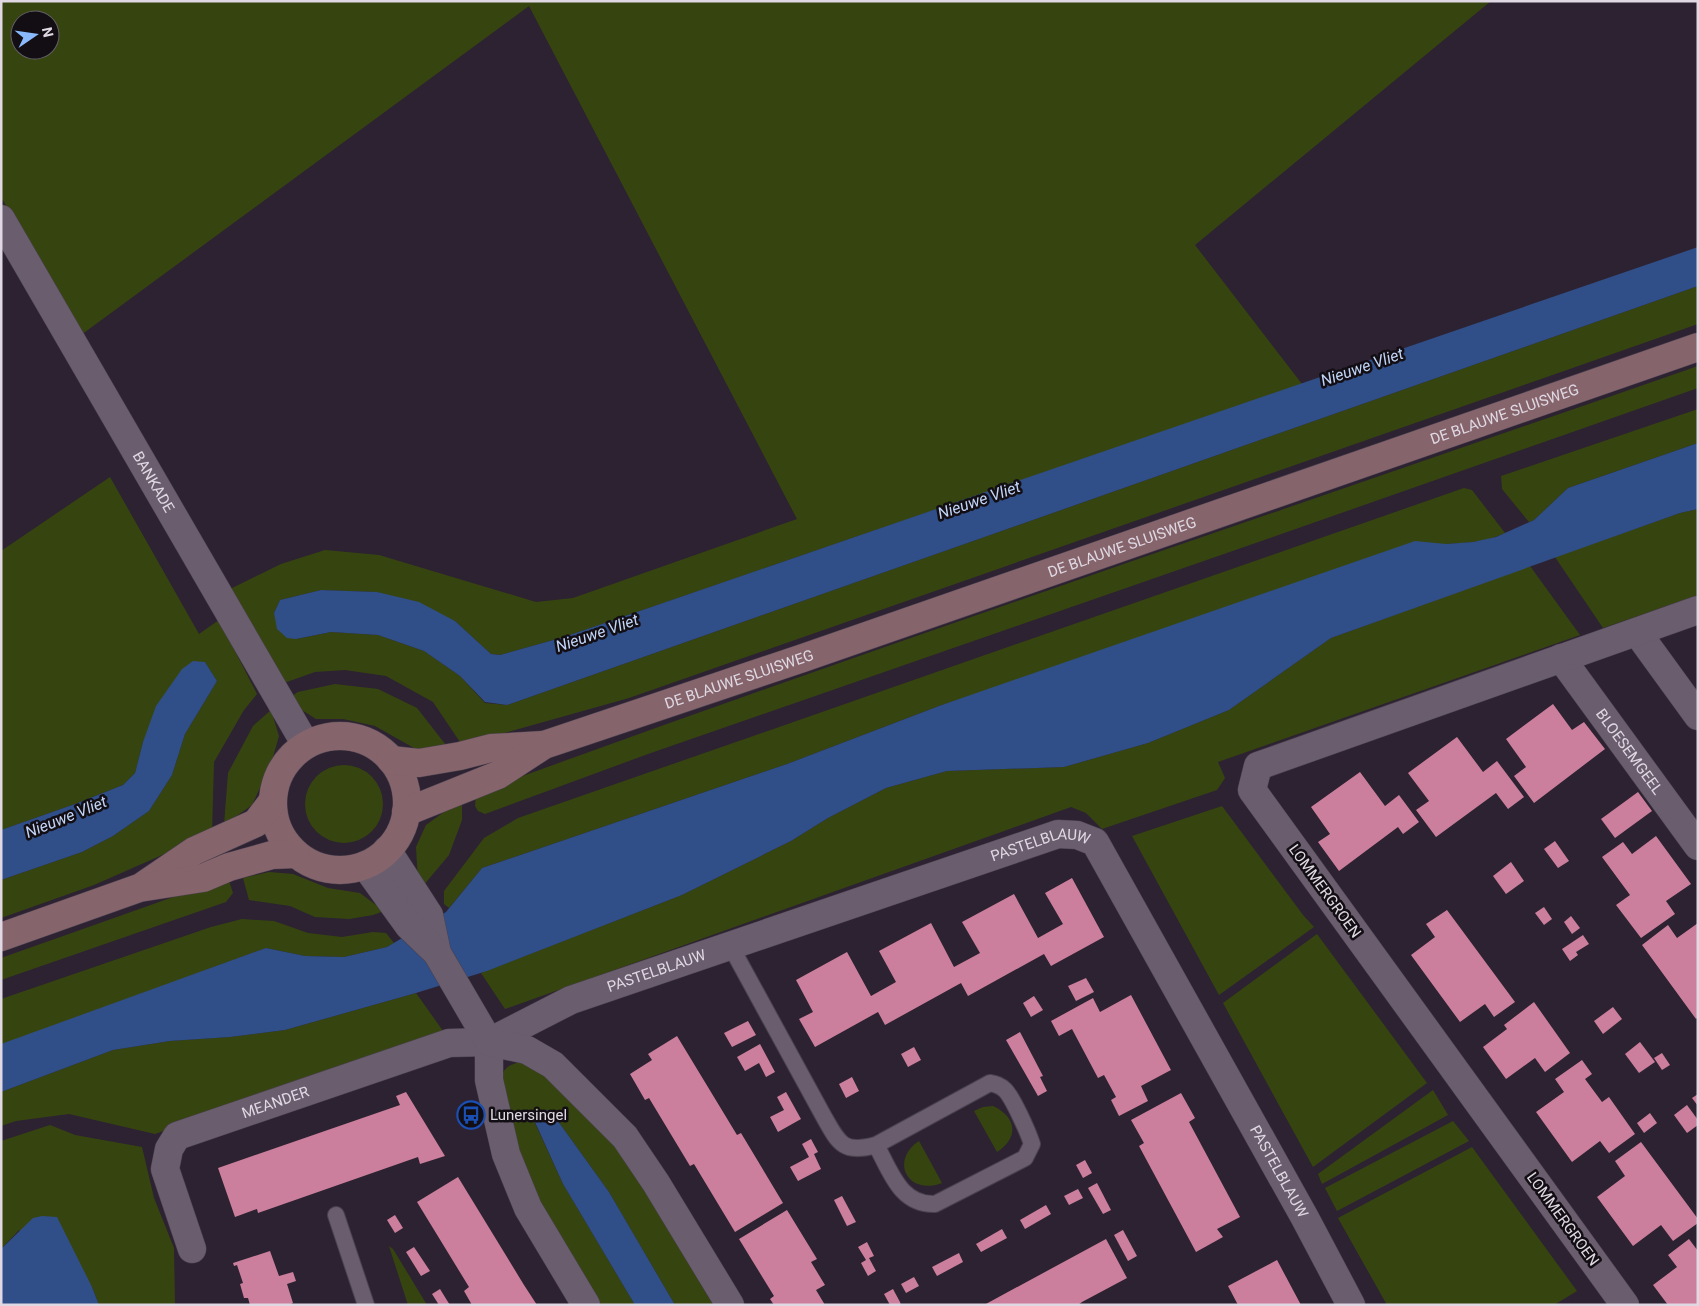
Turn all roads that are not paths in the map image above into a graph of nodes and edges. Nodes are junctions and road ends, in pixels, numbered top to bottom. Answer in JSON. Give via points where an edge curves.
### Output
{"nodes":[{"id":1,"x":1,"y":219,"type":"edge"},
{"id":2,"x":1698,"y":347,"type":"edge"},
{"id":3,"x":1698,"y":610,"type":"edge"},
{"id":4,"x":1637,"y":632,"type":"junction"},
{"id":5,"x":1561,"y":658,"type":"junction"},
{"id":6,"x":1698,"y":716,"type":"edge"},
{"id":7,"x":306,"y":745,"type":"junction"},
{"id":8,"x":544,"y":745,"type":"junction"},
{"id":9,"x":391,"y":760,"type":"junction"},
{"id":10,"x":272,"y":802,"type":"junction"},
{"id":11,"x":406,"y":812,"type":"junction"},
{"id":12,"x":1698,"y":846,"type":"edge"},
{"id":13,"x":296,"y":854,"type":"junction"},
{"id":14,"x":376,"y":857,"type":"junction"},
{"id":15,"x":139,"y":888,"type":"junction"},
{"id":16,"x":1,"y":937,"type":"edge"},
{"id":17,"x":730,"y":945,"type":"junction"},
{"id":18,"x":489,"y":1042,"type":"junction"},
{"id":19,"x":876,"y":1146,"type":"junction"},
{"id":20,"x":336,"y":1214,"type":"dead end"},
{"id":21,"x":192,"y":1249,"type":"dead end"},
{"id":22,"x":366,"y":1305,"type":"edge"},
{"id":23,"x":586,"y":1305,"type":"edge"},
{"id":24,"x":730,"y":1305,"type":"edge"},
{"id":25,"x":1351,"y":1305,"type":"edge"},
{"id":26,"x":1625,"y":1305,"type":"edge"}],
"edges":[{"from":1,"to":7,"type":"street","name":"BANKADE"},
{"from":2,"to":8,"type":"main road","name":"DE BLAUWE SLUISWEG"},
{"from":3,"to":4,"type":"street","name":"LOMMERGROEN"},
{"from":4,"to":5,"type":"street","name":"LOMMERGROEN"},
{"from":4,"to":6,"type":"street"},
{"from":5,"to":12,"type":"street","name":"BLOESEMGEEL"},
{"from":5,"to":26,"type":"street","name":"LOMMERGROEN","via":[[1258,766],[1252,790]]},
{"from":7,"to":9,"type":"main road","via":[[328,737],[352,737],[373,745]]},
{"from":7,"to":10,"type":"main road","via":[[282,769]]},
{"from":8,"to":9,"type":"main road","name":"DE BLAUWE SLUISWEG","via":[[491,748],[419,763]]},
{"from":8,"to":11,"type":"main road","name":"DE BLAUWE SLUISWEG","via":[[498,775]]},
{"from":9,"to":11,"type":"main road","via":[[402,779]]},
{"from":10,"to":13,"type":"main road","via":[[281,836]]},
{"from":10,"to":15,"type":"main road","via":[[256,823],[194,851]]},
{"from":11,"to":14,"type":"main road","via":[[400,833]]},
{"from":13,"to":14,"type":"main road","via":[[330,869],[348,869]]},
{"from":13,"to":15,"type":"main road","via":[[272,855],[202,878]]},
{"from":14,"to":18,"type":"street","via":[[419,921]]},
{"from":15,"to":16,"type":"main road"},
{"from":17,"to":18,"type":"street","name":"PASTELBLAUW","via":[[571,1000]]},
{"from":17,"to":19,"type":"lane","via":[[834,1135],[844,1145],[859,1150]]},
{"from":17,"to":25,"type":"street","name":"PASTELBLAUW","via":[[1058,834],[1077,835],[1095,842]]},
{"from":18,"to":21,"type":"street","name":"MEANDER","via":[[449,1043],[177,1136],[168,1149],[165,1169]]},
{"from":18,"to":23,"type":"street","via":[[489,1080],[506,1154],[528,1208]]},
{"from":18,"to":24,"type":"street","via":[[527,1050],[553,1065],[625,1137]]},
{"from":19,"to":19,"type":"lane","via":[[898,1186],[909,1198],[935,1204],[1025,1158],[1032,1144],[1006,1090],[990,1083]]},
{"from":20,"to":22,"type":"lane"}]}
